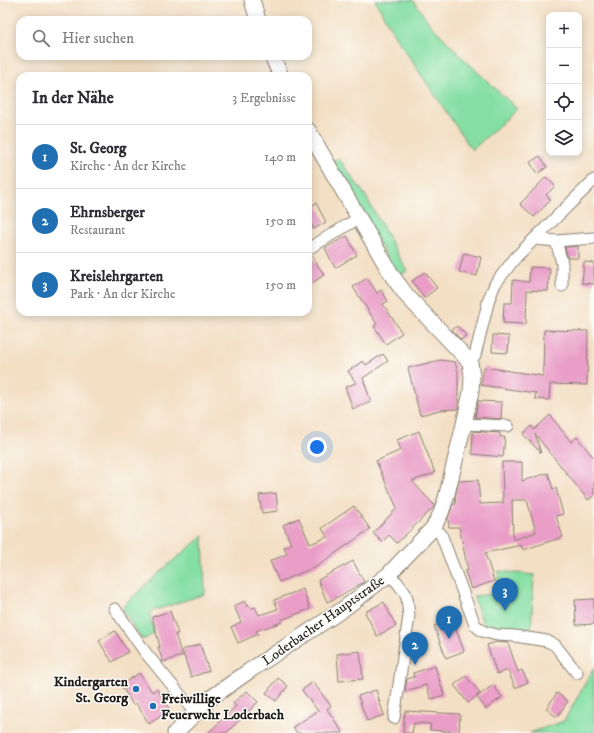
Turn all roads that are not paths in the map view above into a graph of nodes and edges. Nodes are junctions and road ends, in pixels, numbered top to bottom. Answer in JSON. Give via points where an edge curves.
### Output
{"nodes":[{"id":1,"x":252,"y":0,"type":"edge"},
{"id":2,"x":257,"y":16,"type":"edge"},
{"id":3,"x":274,"y":60,"type":"edge"},
{"id":4,"x":279,"y":72,"type":"edge"},
{"id":5,"x":312,"y":137,"type":"edge"},
{"id":6,"x":594,"y":180,"type":"edge"},
{"id":7,"x":359,"y":218,"type":"junction"},
{"id":8,"x":594,"y":238,"type":"edge"},
{"id":9,"x":534,"y":239,"type":"junction"},
{"id":10,"x":556,"y":241,"type":"junction"},
{"id":11,"x":312,"y":247,"type":"edge"},
{"id":12,"x":562,"y":286,"type":"dead end"},
{"id":13,"x":470,"y":362,"type":"junction"},
{"id":14,"x":464,"y":424,"type":"junction"},
{"id":15,"x":508,"y":426,"type":"dead end"},
{"id":16,"x":433,"y":528,"type":"junction"},
{"id":17,"x":388,"y":575,"type":"junction"},
{"id":18,"x":115,"y":609,"type":"dead end"},
{"id":19,"x":577,"y":673,"type":"dead end"},
{"id":20,"x":195,"y":713,"type":"junction"},
{"id":21,"x":394,"y":718,"type":"dead end"},
{"id":22,"x":175,"y":733,"type":"edge"}],
"edges":[{"from":1,"to":2,"type":"street"},
{"from":3,"to":4,"type":"street"},
{"from":5,"to":7,"type":"street"},
{"from":6,"to":9,"type":"street"},
{"from":7,"to":11,"type":"street"},
{"from":7,"to":13,"type":"street","via":[[407,296]]},
{"from":8,"to":10,"type":"street"},
{"from":9,"to":10,"type":"street"},
{"from":9,"to":13,"type":"street","via":[[495,284],[475,355]]},
{"from":10,"to":12,"type":"street","via":[[562,263]]},
{"from":13,"to":14,"type":"street","name":"Loderbacher Hauptstraße","via":[[471,392]]},
{"from":14,"to":15,"type":"street"},
{"from":14,"to":16,"type":"street","name":"Loderbacher Hauptstraße","via":[[446,498]]},
{"from":16,"to":17,"type":"street","name":"Loderbacher Hauptstraße"},
{"from":16,"to":19,"type":"street","via":[[441,534],[476,625],[482,631],[497,635],[547,641],[555,645]]},
{"from":17,"to":20,"type":"street","name":"Loderbacher Hauptstraße","via":[[342,610],[217,694]]},
{"from":17,"to":21,"type":"street","via":[[405,593],[409,616]]},
{"from":18,"to":20,"type":"street","via":[[145,652]]},
{"from":20,"to":22,"type":"street","name":"Loderbacher Hauptstraße"}]}
